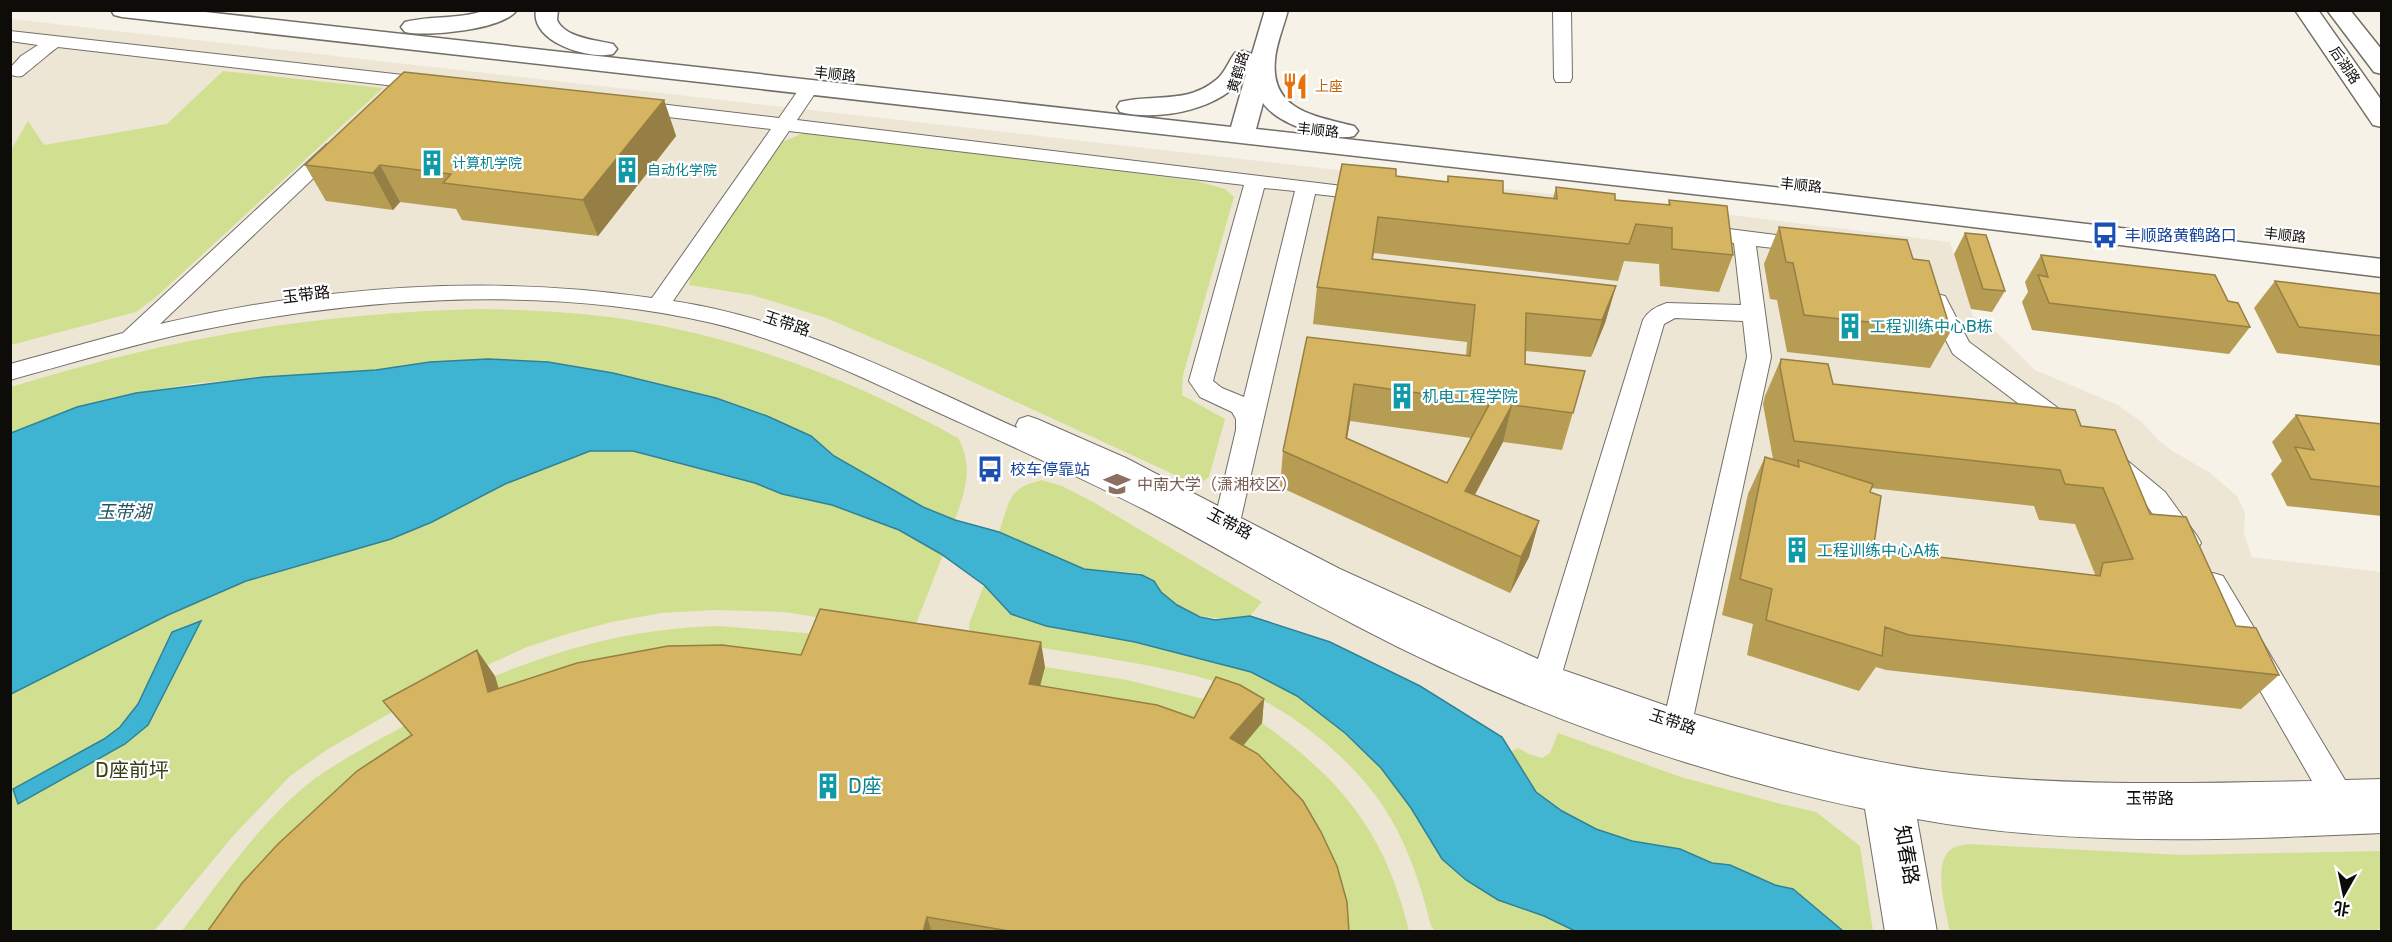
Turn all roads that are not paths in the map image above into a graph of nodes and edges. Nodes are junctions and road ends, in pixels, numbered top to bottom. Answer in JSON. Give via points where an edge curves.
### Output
{"nodes":[{"id":1,"x":122,"y":10,"type":"edge"},
{"id":2,"x":255,"y":10,"type":"edge"},
{"id":3,"x":506,"y":10,"type":"edge"},
{"id":4,"x":515,"y":10,"type":"edge"},
{"id":5,"x":546,"y":10,"type":"edge"},
{"id":6,"x":1257,"y":10,"type":"edge"},
{"id":7,"x":1277,"y":10,"type":"edge"},
{"id":8,"x":1562,"y":10,"type":"edge"},
{"id":9,"x":2306,"y":10,"type":"edge"},
{"id":10,"x":2338,"y":10,"type":"edge"},
{"id":11,"x":405,"y":27,"type":"junction"},
{"id":12,"x":13,"y":38,"type":"edge"},
{"id":13,"x":55,"y":41,"type":"junction"},
{"id":14,"x":494,"y":45,"type":"junction"},
{"id":15,"x":612,"y":50,"type":"junction"},
{"id":16,"x":1253,"y":59,"type":"junction"},
{"id":17,"x":2382,"y":68,"type":"edge"},
{"id":18,"x":13,"y":71,"type":"edge"},
{"id":19,"x":1563,"y":78,"type":"dead end"},
{"id":20,"x":406,"y":81,"type":"junction"},
{"id":21,"x":453,"y":86,"type":"edge"},
{"id":22,"x":811,"y":86,"type":"junction"},
{"id":23,"x":388,"y":97,"type":"edge"},
{"id":24,"x":619,"y":105,"type":"edge"},
{"id":25,"x":1120,"y":106,"type":"junction"},
{"id":26,"x":2382,"y":120,"type":"edge"},
{"id":27,"x":785,"y":124,"type":"junction"},
{"id":28,"x":1232,"y":127,"type":"junction"},
{"id":29,"x":1359,"y":134,"type":"junction"},
{"id":30,"x":345,"y":138,"type":"edge"},
{"id":31,"x":1255,"y":181,"type":"junction"},
{"id":32,"x":1306,"y":187,"type":"junction"},
{"id":33,"x":1389,"y":197,"type":"edge"},
{"id":34,"x":1673,"y":230,"type":"edge"},
{"id":35,"x":1744,"y":238,"type":"junction"},
{"id":36,"x":2382,"y":245,"type":"edge"},
{"id":37,"x":1823,"y":246,"type":"edge"},
{"id":38,"x":2382,"y":268,"type":"edge"},
{"id":39,"x":1928,"y":284,"type":"edge"},
{"id":40,"x":662,"y":299,"type":"junction"},
{"id":41,"x":1754,"y":303,"type":"junction"},
{"id":42,"x":1723,"y":314,"type":"junction"},
{"id":43,"x":140,"y":329,"type":"junction"},
{"id":44,"x":1759,"y":342,"type":"junction"},
{"id":45,"x":10,"y":359,"type":"edge"},
{"id":46,"x":10,"y":372,"type":"edge"},
{"id":47,"x":1259,"y":383,"type":"junction"},
{"id":48,"x":1224,"y":398,"type":"junction"},
{"id":49,"x":1248,"y":429,"type":"junction"},
{"id":50,"x":2078,"y":436,"type":"edge"},
{"id":51,"x":2096,"y":450,"type":"edge"},
{"id":52,"x":1227,"y":521,"type":"junction"},
{"id":53,"x":1544,"y":687,"type":"junction"},
{"id":54,"x":1675,"y":734,"type":"junction"},
{"id":55,"x":1886,"y":787,"type":"junction"},
{"id":56,"x":2336,"y":793,"type":"junction"},
{"id":57,"x":2382,"y":793,"type":"edge"},
{"id":58,"x":2382,"y":819,"type":"edge"},
{"id":59,"x":2352,"y":820,"type":"junction"},
{"id":60,"x":1902,"y":931,"type":"edge"},
{"id":61,"x":1920,"y":932,"type":"edge"}],
"edges":[{"from":1,"to":14,"type":"main road"},
{"from":2,"to":11,"type":"main road","name":"丰顺路"},
{"from":3,"to":11,"type":"main road","via":[[458,24]]},
{"from":4,"to":14,"type":"main road"},
{"from":5,"to":14,"type":"main road"},
{"from":5,"to":15,"type":"main road","via":[[546,25],[554,32],[568,40]]},
{"from":6,"to":16,"type":"main road","name":"黄鹤路"},
{"from":7,"to":16,"type":"main road"},
{"from":8,"to":19,"type":"street"},
{"from":9,"to":26,"type":"main road","name":"后湖路"},
{"from":10,"to":17,"type":"main road"},
{"from":11,"to":14,"type":"main road","name":"丰顺路"},
{"from":12,"to":13,"type":"street"},
{"from":13,"to":18,"type":"street"},
{"from":13,"to":20,"type":"street"},
{"from":14,"to":15,"type":"main road","name":"丰顺路"},
{"from":14,"to":22,"type":"main road"},
{"from":15,"to":25,"type":"main road","name":"丰顺路"},
{"from":16,"to":25,"type":"main road","via":[[1219,89],[1202,98],[1157,106]]},
{"from":16,"to":28,"type":"main road"},
{"from":16,"to":29,"type":"main road","via":[[1270,100],[1281,109],[1312,124]]},
{"from":20,"to":21,"type":"street"},
{"from":20,"to":23,"type":"street"},
{"from":22,"to":27,"type":"street"},
{"from":22,"to":28,"type":"main road"},
{"from":24,"to":27,"type":"street"},
{"from":25,"to":28,"type":"main road","name":"丰顺路"},
{"from":27,"to":31,"type":"street"},
{"from":27,"to":40,"type":"street"},
{"from":28,"to":29,"type":"main road","name":"丰顺路"},
{"from":28,"to":38,"type":"main road"},
{"from":29,"to":36,"type":"main road","name":"丰顺路","via":[[1964,203]]},
{"from":30,"to":43,"type":"street"},
{"from":31,"to":32,"type":"street"},
{"from":31,"to":48,"type":"street","via":[[1202,374],[1204,387]]},
{"from":32,"to":33,"type":"street"},
{"from":32,"to":47,"type":"street"},
{"from":34,"to":35,"type":"street"},
{"from":35,"to":37,"type":"street"},
{"from":35,"to":41,"type":"street"},
{"from":39,"to":50,"type":"street","via":[[1961,348]]},
{"from":40,"to":43,"type":"street","via":[[510,294],[378,298]]},
{"from":40,"to":52,"type":"street","name":"玉带路","via":[[776,318],[828,337],[1079,447]]},
{"from":40,"to":53,"type":"street","via":[[794,339],[846,360],[1160,506],[1401,635]]},
{"from":41,"to":42,"type":"street","via":[[1747,312]]},
{"from":41,"to":44,"type":"street"},
{"from":42,"to":44,"type":"street","via":[[1746,324]]},
{"from":42,"to":53,"type":"street","via":[[1675,310],[1654,320]]},
{"from":43,"to":45,"type":"street"},
{"from":43,"to":46,"type":"street"},
{"from":44,"to":54,"type":"street","via":[[1758,364]]},
{"from":47,"to":48,"type":"street","via":[[1250,396]]},
{"from":47,"to":49,"type":"street"},
{"from":48,"to":49,"type":"street","via":[[1241,406]]},
{"from":49,"to":52,"type":"street"},
{"from":51,"to":56,"type":"street","via":[[2156,499],[2199,562]]},
{"from":52,"to":53,"type":"street","name":"玉带路"},
{"from":53,"to":54,"type":"street","via":[[1589,716]]},
{"from":54,"to":55,"type":"street","via":[[1830,787]]},
{"from":55,"to":56,"type":"street","name":"玉带路","via":[[1951,787],[2131,799]]},
{"from":55,"to":59,"type":"street","via":[[1942,809],[2017,818],[2199,825]]},
{"from":55,"to":60,"type":"street"},
{"from":55,"to":61,"type":"street","name":"知春路"},
{"from":56,"to":57,"type":"street","name":"玉带路"},
{"from":56,"to":59,"type":"street"},
{"from":58,"to":59,"type":"street"}]}
